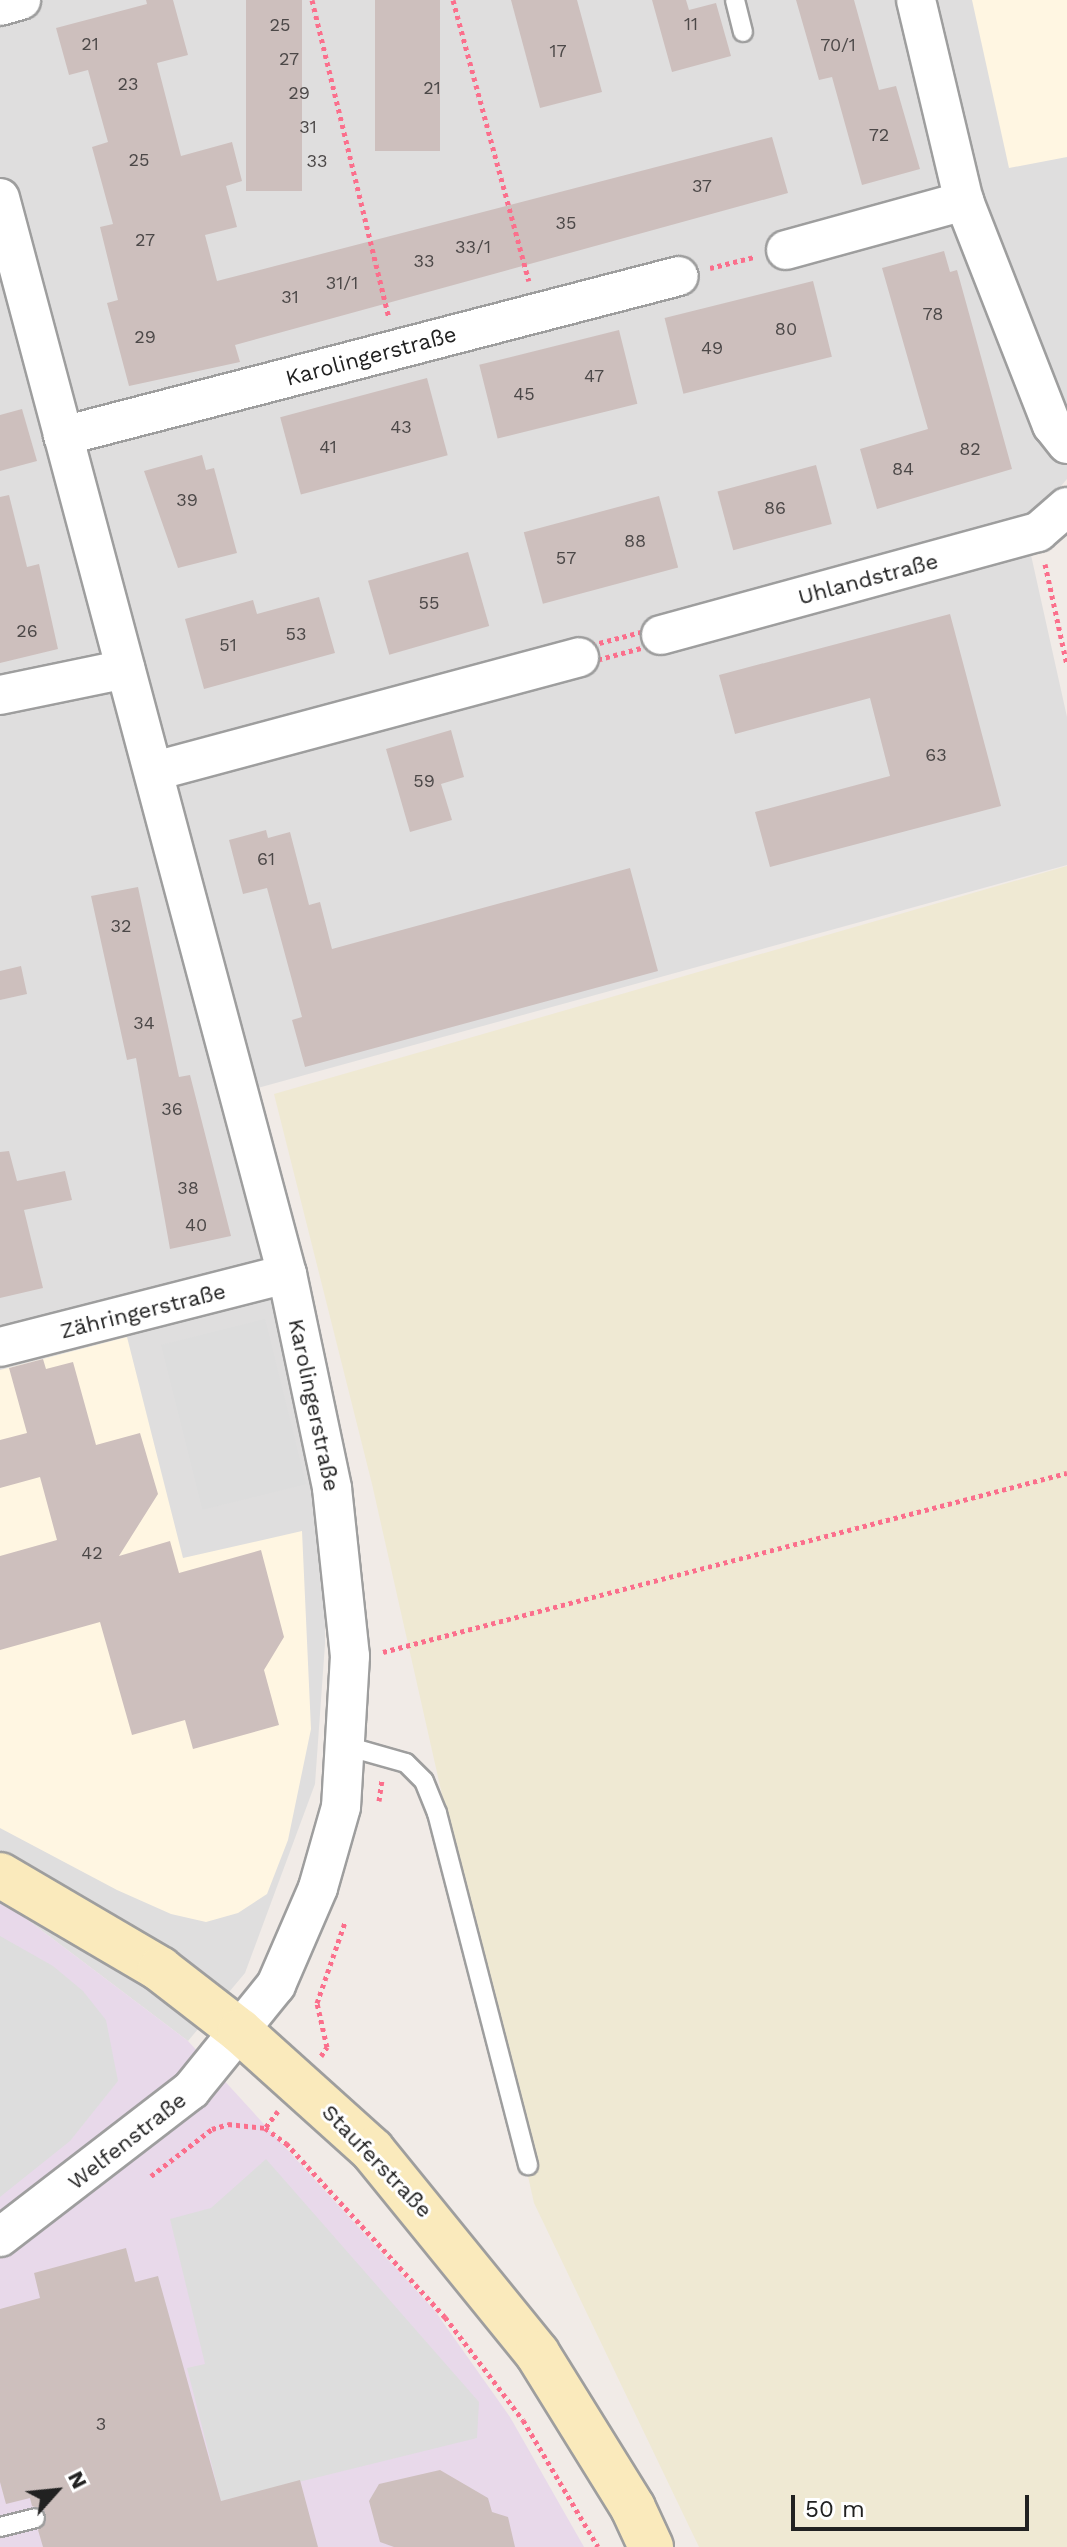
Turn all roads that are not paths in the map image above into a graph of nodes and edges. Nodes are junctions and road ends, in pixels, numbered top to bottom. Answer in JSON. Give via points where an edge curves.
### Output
{"nodes":[{"id":1,"x":21,"y":0,"type":"edge"},
{"id":2,"x":735,"y":0,"type":"edge"},
{"id":3,"x":916,"y":0,"type":"edge"},
{"id":4,"x":0,"y":6,"type":"edge"},
{"id":5,"x":743,"y":32,"type":"dead end"},
{"id":6,"x":0,"y":198,"type":"edge"},
{"id":7,"x":964,"y":201,"type":"junction"},
{"id":8,"x":786,"y":250,"type":"road end"},
{"id":9,"x":679,"y":276,"type":"road end"},
{"id":10,"x":63,"y":436,"type":"junction"},
{"id":11,"x":1067,"y":444,"type":"edge"},
{"id":12,"x":1067,"y":507,"type":"edge"},
{"id":13,"x":661,"y":635,"type":"road end"},
{"id":14,"x":579,"y":657,"type":"road end"},
{"id":15,"x":125,"y":669,"type":"junction"},
{"id":16,"x":0,"y":695,"type":"edge"},
{"id":17,"x":155,"y":771,"type":"junction"},
{"id":18,"x":287,"y":1274,"type":"junction"},
{"id":19,"x":0,"y":1347,"type":"edge"},
{"id":20,"x":346,"y":1746,"type":"junction"},
{"id":21,"x":0,"y":1875,"type":"edge"},
{"id":22,"x":240,"y":2031,"type":"junction"},
{"id":23,"x":528,"y":2165,"type":"dead end"},
{"id":24,"x":0,"y":2237,"type":"edge"},
{"id":25,"x":35,"y":2518,"type":"dead end"},
{"id":26,"x":0,"y":2527,"type":"edge"},
{"id":27,"x":651,"y":2547,"type":"edge"}],
"edges":[{"from":1,"to":4,"type":"street"},
{"from":2,"to":5,"type":"lane"},
{"from":3,"to":7,"type":"street"},
{"from":6,"to":10,"type":"street","name":"Karolingerstraße"},
{"from":7,"to":8,"type":"street"},
{"from":7,"to":11,"type":"street","via":[[1052,425]]},
{"from":9,"to":10,"type":"street","name":"Karolingerstraße"},
{"from":10,"to":15,"type":"street","name":"Karolingerstraße"},
{"from":12,"to":13,"type":"street","name":"Uhlandstraße","via":[[1038,532]]},
{"from":14,"to":17,"type":"street"},
{"from":15,"to":16,"type":"street"},
{"from":15,"to":17,"type":"street","name":"Karolingerstraße"},
{"from":17,"to":18,"type":"street","name":"Karolingerstraße"},
{"from":18,"to":19,"type":"street","name":"Zähringerstraße"},
{"from":18,"to":20,"type":"street","name":"Karolingerstraße","via":[[332,1488],[350,1656]]},
{"from":20,"to":22,"type":"street","name":"Karolingerstraße","via":[[341,1807],[318,1888],[283,1971]]},
{"from":20,"to":23,"type":"lane","via":[[406,1763],[424,1781],[437,1813]]},
{"from":21,"to":22,"type":"main road","name":"Stauferstraße","via":[[160,1969]]},
{"from":22,"to":24,"type":"street","name":"Welfenstraße","via":[[191,2090]]},
{"from":22,"to":27,"type":"main road","name":"Stauferstraße","via":[[383,2162],[537,2353]]},
{"from":25,"to":26,"type":"lane"}]}
